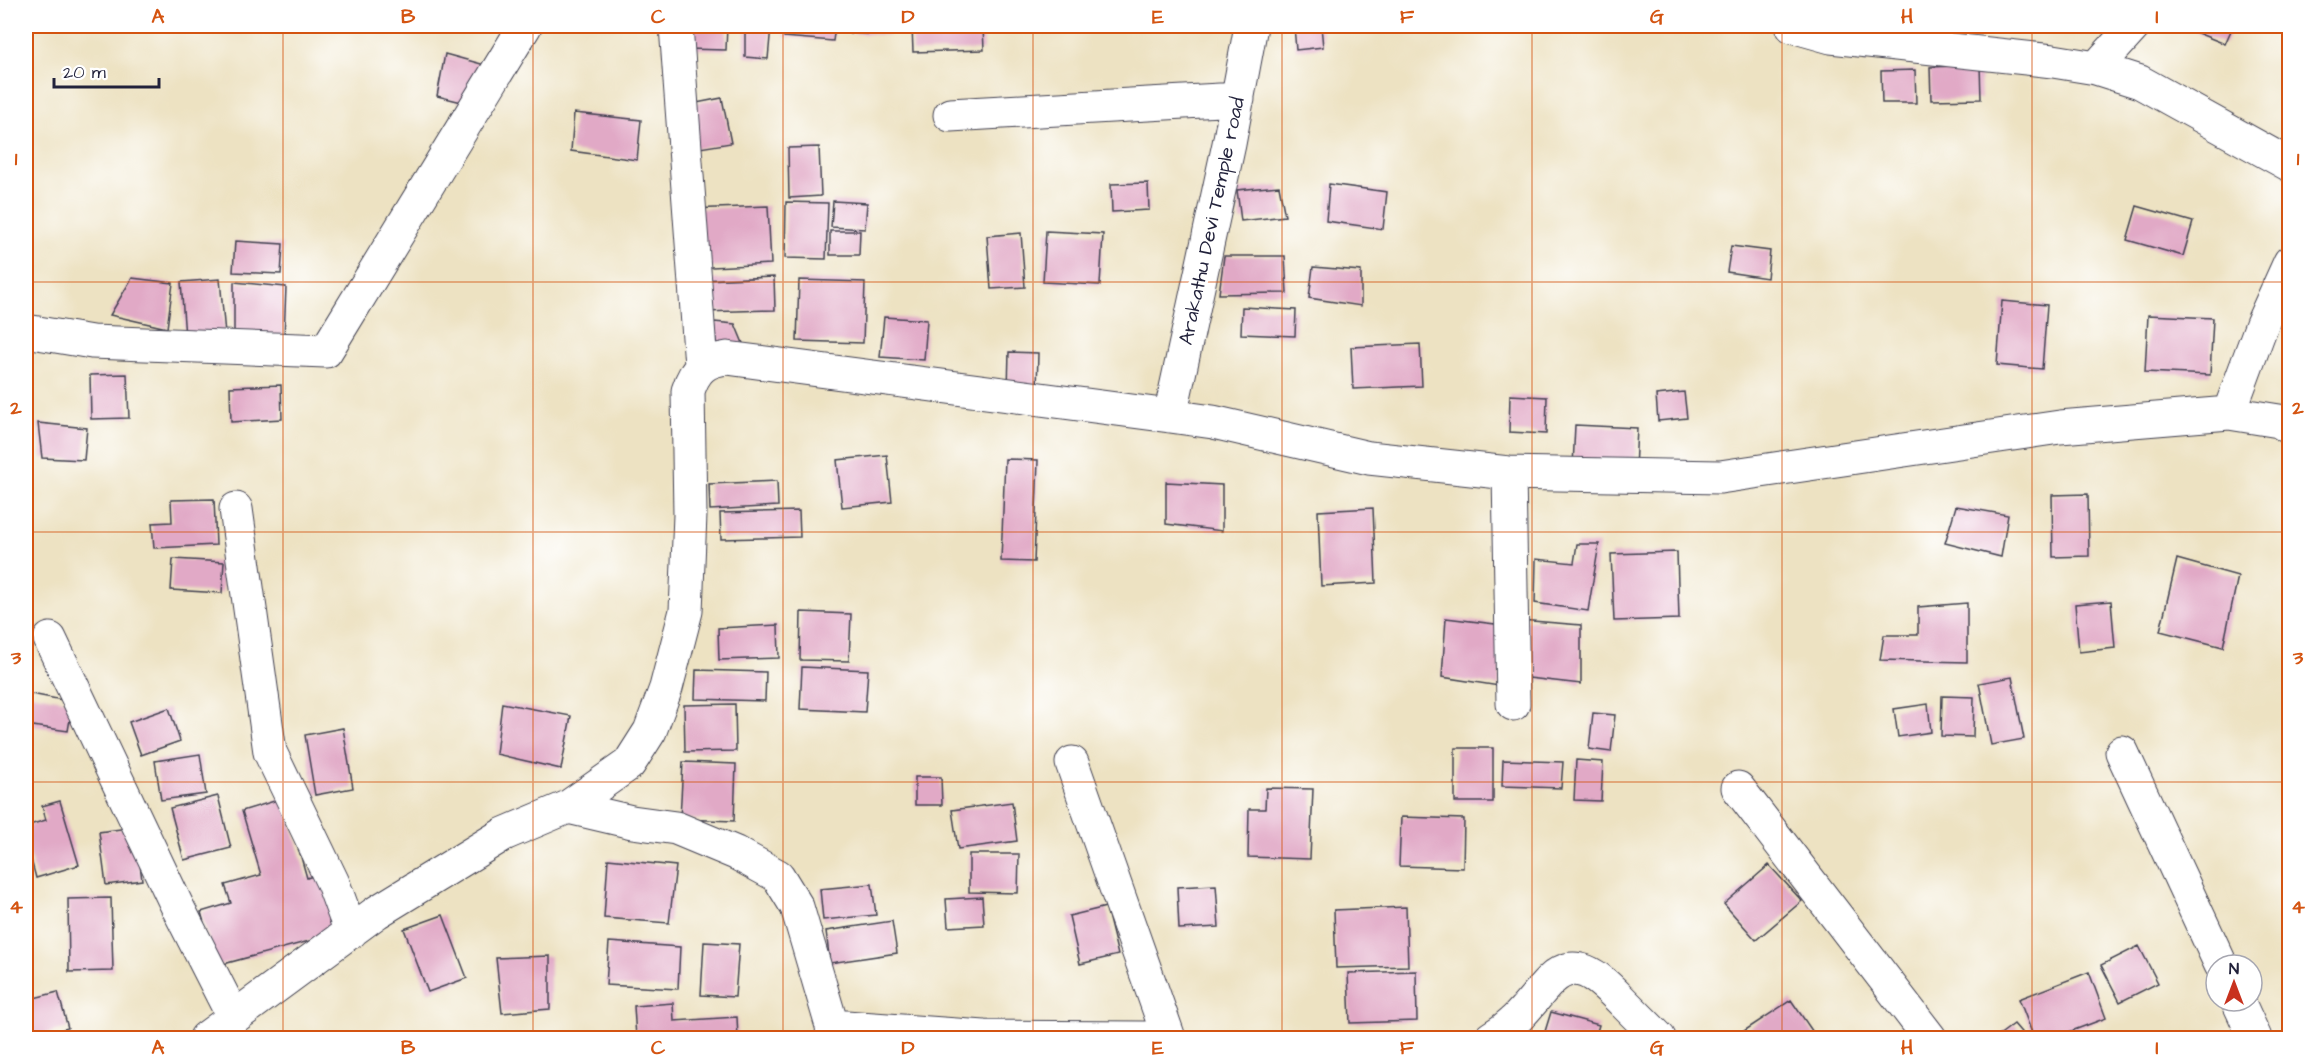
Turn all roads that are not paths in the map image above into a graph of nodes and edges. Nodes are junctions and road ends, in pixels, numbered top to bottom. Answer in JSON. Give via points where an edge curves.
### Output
{"nodes":[{"id":1,"x":525,"y":26,"type":"edge"},
{"id":2,"x":676,"y":26,"type":"edge"},
{"id":3,"x":1251,"y":26,"type":"edge"},
{"id":4,"x":1792,"y":26,"type":"edge"},
{"id":5,"x":2134,"y":26,"type":"edge"},
{"id":6,"x":2096,"y":68,"type":"junction"},
{"id":7,"x":1238,"y":99,"type":"junction"},
{"id":8,"x":950,"y":115,"type":"dead end"},
{"id":9,"x":2289,"y":165,"type":"edge"},
{"id":10,"x":2289,"y":262,"type":"edge"},
{"id":11,"x":26,"y":331,"type":"edge"},
{"id":12,"x":700,"y":365,"type":"junction"},
{"id":13,"x":2229,"y":413,"type":"junction"},
{"id":14,"x":1170,"y":416,"type":"junction"},
{"id":15,"x":2289,"y":428,"type":"edge"},
{"id":16,"x":1509,"y":473,"type":"junction"},
{"id":17,"x":236,"y":509,"type":"dead end"},
{"id":18,"x":50,"y":639,"type":"dead end"},
{"id":19,"x":1513,"y":704,"type":"dead end"},
{"id":20,"x":2122,"y":752,"type":"dead end"},
{"id":21,"x":1072,"y":763,"type":"dead end"},
{"id":22,"x":1738,"y":788,"type":"dead end"},
{"id":23,"x":568,"y":807,"type":"junction"},
{"id":24,"x":351,"y":932,"type":"junction"},
{"id":25,"x":2215,"y":953,"type":"edge"},
{"id":26,"x":2244,"y":1013,"type":"edge"},
{"id":27,"x":234,"y":1018,"type":"junction"},
{"id":28,"x":832,"y":1032,"type":"edge"},
{"id":29,"x":206,"y":1038,"type":"edge"},
{"id":30,"x":1146,"y":1038,"type":"edge"},
{"id":31,"x":1169,"y":1038,"type":"edge"},
{"id":32,"x":1491,"y":1038,"type":"edge"},
{"id":33,"x":1659,"y":1038,"type":"edge"},
{"id":34,"x":1930,"y":1038,"type":"edge"},
{"id":35,"x":2255,"y":1038,"type":"edge"}],
"edges":[{"from":1,"to":11,"type":"street","via":[[326,351],[92,342]]},
{"from":2,"to":12,"type":"street"},
{"from":3,"to":7,"type":"street","name":"Arakathu Devi Temple road"},
{"from":4,"to":6,"type":"street","via":[[1831,37]]},
{"from":5,"to":6,"type":"street"},
{"from":6,"to":9,"type":"street","via":[[2140,82]]},
{"from":7,"to":8,"type":"street"},
{"from":7,"to":14,"type":"street","name":"Arakathu Devi Temple road"},
{"from":10,"to":13,"type":"street"},
{"from":12,"to":14,"type":"street","via":[[727,358]]},
{"from":12,"to":23,"type":"street","via":[[688,390],[690,515],[686,611],[666,688],[650,731],[629,764]]},
{"from":13,"to":15,"type":"street","via":[[2279,421]]},
{"from":13,"to":16,"type":"street","via":[[2060,427],[1720,477]]},
{"from":14,"to":16,"type":"street","via":[[1213,422],[1369,458]]},
{"from":16,"to":19,"type":"street"},
{"from":17,"to":24,"type":"street","via":[[270,752],[333,883]]},
{"from":18,"to":27,"type":"street"},
{"from":20,"to":25,"type":"street"},
{"from":21,"to":31,"type":"street"},
{"from":22,"to":34,"type":"street"},
{"from":23,"to":24,"type":"street","via":[[504,834]]},
{"from":23,"to":28,"type":"street","via":[[676,828],[778,876],[797,907]]},
{"from":24,"to":27,"type":"street"},
{"from":26,"to":35,"type":"street"},
{"from":27,"to":29,"type":"street"},
{"from":28,"to":30,"type":"street"},
{"from":32,"to":33,"type":"street","via":[[1510,1027],[1562,970],[1579,969],[1597,976]]}]}
